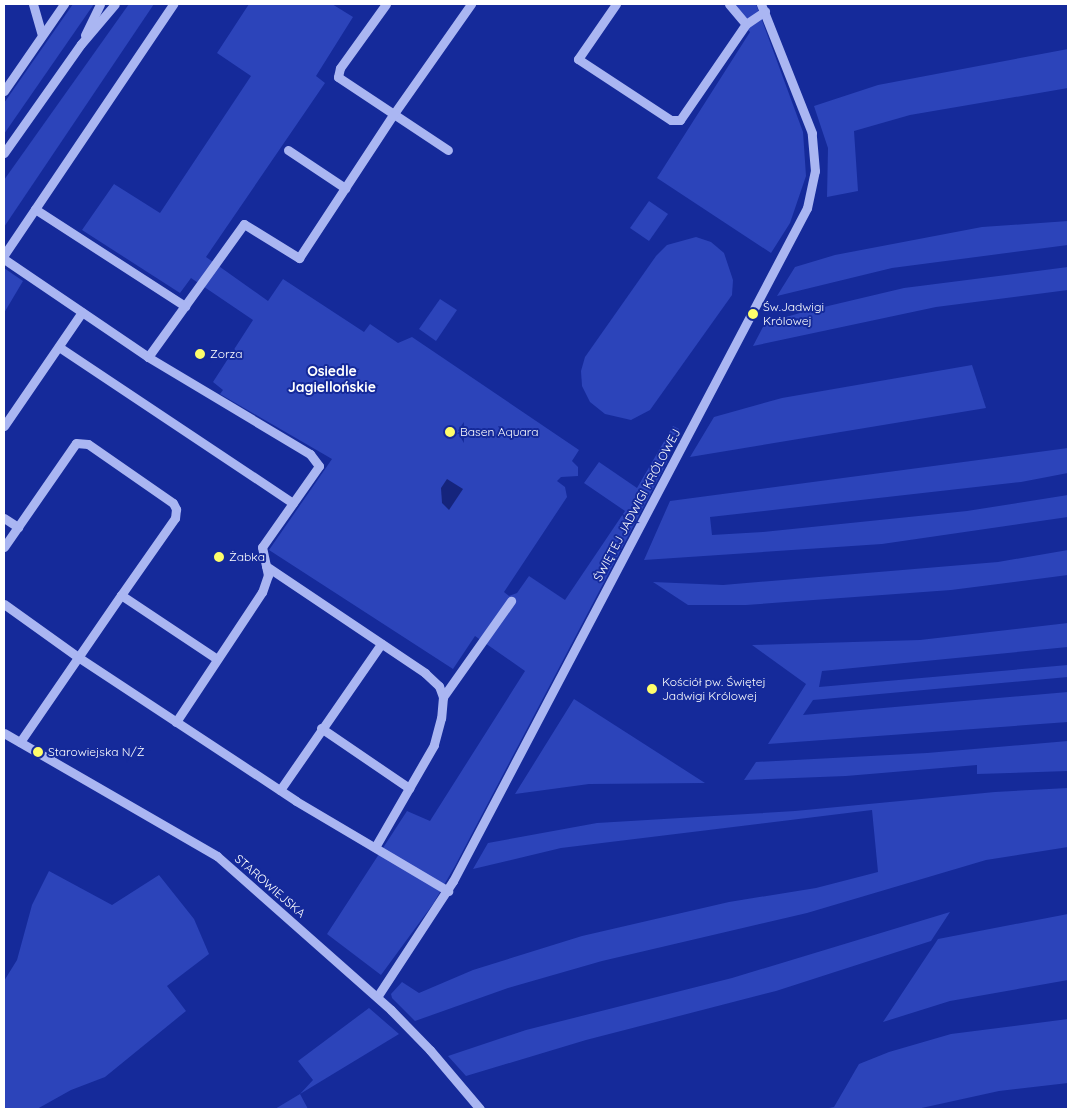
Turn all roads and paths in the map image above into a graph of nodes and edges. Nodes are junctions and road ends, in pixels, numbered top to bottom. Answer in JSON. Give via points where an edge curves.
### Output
{"nodes":[{"id":1,"x":33,"y":4,"type":"edge"},
{"id":2,"x":64,"y":4,"type":"edge"},
{"id":3,"x":100,"y":4,"type":"edge"},
{"id":4,"x":114,"y":4,"type":"edge"},
{"id":5,"x":173,"y":4,"type":"edge"},
{"id":6,"x":471,"y":4,"type":"edge"},
{"id":7,"x":616,"y":4,"type":"edge"},
{"id":8,"x":729,"y":4,"type":"edge"},
{"id":9,"x":383,"y":5,"type":"edge"},
{"id":10,"x":763,"y":8,"type":"edge"},
{"id":11,"x":746,"y":24,"type":"junction"},
{"id":12,"x":42,"y":35,"type":"junction"},
{"id":13,"x":80,"y":44,"type":"junction"},
{"id":14,"x":4,"y":91,"type":"edge"},
{"id":15,"x":393,"y":115,"type":"junction"},
{"id":16,"x":288,"y":150,"type":"dead end"},
{"id":17,"x":448,"y":150,"type":"dead end"},
{"id":18,"x":4,"y":153,"type":"edge"},
{"id":19,"x":345,"y":188,"type":"junction"},
{"id":20,"x":35,"y":209,"type":"junction"},
{"id":21,"x":4,"y":257,"type":"edge"},
{"id":22,"x":185,"y":306,"type":"junction"},
{"id":23,"x":82,"y":312,"type":"junction"},
{"id":24,"x":59,"y":347,"type":"junction"},
{"id":25,"x":148,"y":357,"type":"junction"},
{"id":26,"x":4,"y":426,"type":"edge"},
{"id":27,"x":293,"y":503,"type":"junction"},
{"id":28,"x":4,"y":518,"type":"edge"},
{"id":29,"x":18,"y":527,"type":"junction"},
{"id":30,"x":4,"y":547,"type":"edge"},
{"id":31,"x":265,"y":566,"type":"junction"},
{"id":32,"x":121,"y":595,"type":"junction"},
{"id":33,"x":511,"y":601,"type":"dead end"},
{"id":34,"x":4,"y":604,"type":"edge"},
{"id":35,"x":381,"y":644,"type":"junction"},
{"id":36,"x":78,"y":657,"type":"junction"},
{"id":37,"x":218,"y":659,"type":"junction"},
{"id":38,"x":443,"y":697,"type":"junction"},
{"id":39,"x":176,"y":722,"type":"junction"},
{"id":40,"x":321,"y":728,"type":"junction"},
{"id":41,"x":4,"y":733,"type":"edge"},
{"id":42,"x":20,"y":742,"type":"junction"},
{"id":43,"x":409,"y":788,"type":"junction"},
{"id":44,"x":280,"y":790,"type":"junction"},
{"id":45,"x":375,"y":847,"type":"junction"},
{"id":46,"x":448,"y":890,"type":"junction"},
{"id":47,"x":376,"y":997,"type":"junction"},
{"id":48,"x":480,"y":1109,"type":"edge"}],
"edges":[{"from":1,"to":12,"type":"street"},
{"from":2,"to":12,"type":"street"},
{"from":3,"to":13,"type":"street"},
{"from":4,"to":13,"type":"street"},
{"from":5,"to":20,"type":"street"},
{"from":6,"to":15,"type":"street"},
{"from":7,"to":11,"type":"street","via":[[578,59],[671,120],[680,120],[694,103]]},
{"from":8,"to":11,"type":"street"},
{"from":9,"to":15,"type":"street","via":[[340,68],[338,77]]},
{"from":10,"to":11,"type":"street"},
{"from":10,"to":46,"type":"street","name":"ŚWIĘTEJ JADWIGI KRÓLOWEJ","via":[[812,133],[815,171],[807,208]]},
{"from":12,"to":14,"type":"street"},
{"from":13,"to":18,"type":"street"},
{"from":15,"to":17,"type":"street"},
{"from":15,"to":19,"type":"street"},
{"from":16,"to":19,"type":"street"},
{"from":19,"to":22,"type":"street","via":[[299,258],[244,224]]},
{"from":20,"to":21,"type":"street"},
{"from":20,"to":22,"type":"street"},
{"from":21,"to":23,"type":"street"},
{"from":22,"to":25,"type":"street"},
{"from":23,"to":24,"type":"street"},
{"from":23,"to":25,"type":"street"},
{"from":24,"to":26,"type":"street"},
{"from":24,"to":27,"type":"street"},
{"from":25,"to":27,"type":"street","via":[[316,459],[319,466]]},
{"from":27,"to":31,"type":"street","via":[[262,547]]},
{"from":28,"to":29,"type":"street"},
{"from":29,"to":30,"type":"street"},
{"from":29,"to":32,"type":"street","via":[[76,443],[88,444],[173,503],[176,509],[175,518]]},
{"from":31,"to":35,"type":"street"},
{"from":31,"to":37,"type":"street","via":[[268,575],[262,592]]},
{"from":32,"to":36,"type":"street"},
{"from":32,"to":37,"type":"street"},
{"from":33,"to":38,"type":"street"},
{"from":34,"to":36,"type":"street"},
{"from":35,"to":38,"type":"street","via":[[425,673],[439,686]]},
{"from":35,"to":40,"type":"street"},
{"from":36,"to":39,"type":"street"},
{"from":36,"to":42,"type":"street"},
{"from":37,"to":39,"type":"street"},
{"from":38,"to":43,"type":"street","via":[[434,745]]},
{"from":39,"to":44,"type":"street"},
{"from":40,"to":43,"type":"street"},
{"from":40,"to":44,"type":"street"},
{"from":41,"to":42,"type":"street","name":"STAROWIEJSKA"},
{"from":42,"to":47,"type":"street","name":"STAROWIEJSKA","via":[[217,856]]},
{"from":43,"to":45,"type":"street"},
{"from":44,"to":45,"type":"street"},
{"from":45,"to":46,"type":"street"},
{"from":46,"to":47,"type":"street","name":"ŚWIĘTEJ JADWIGI KRÓLOWEJ"},
{"from":47,"to":48,"type":"street","name":"STAROWIEJSKA","via":[[430,1050]]}]}
